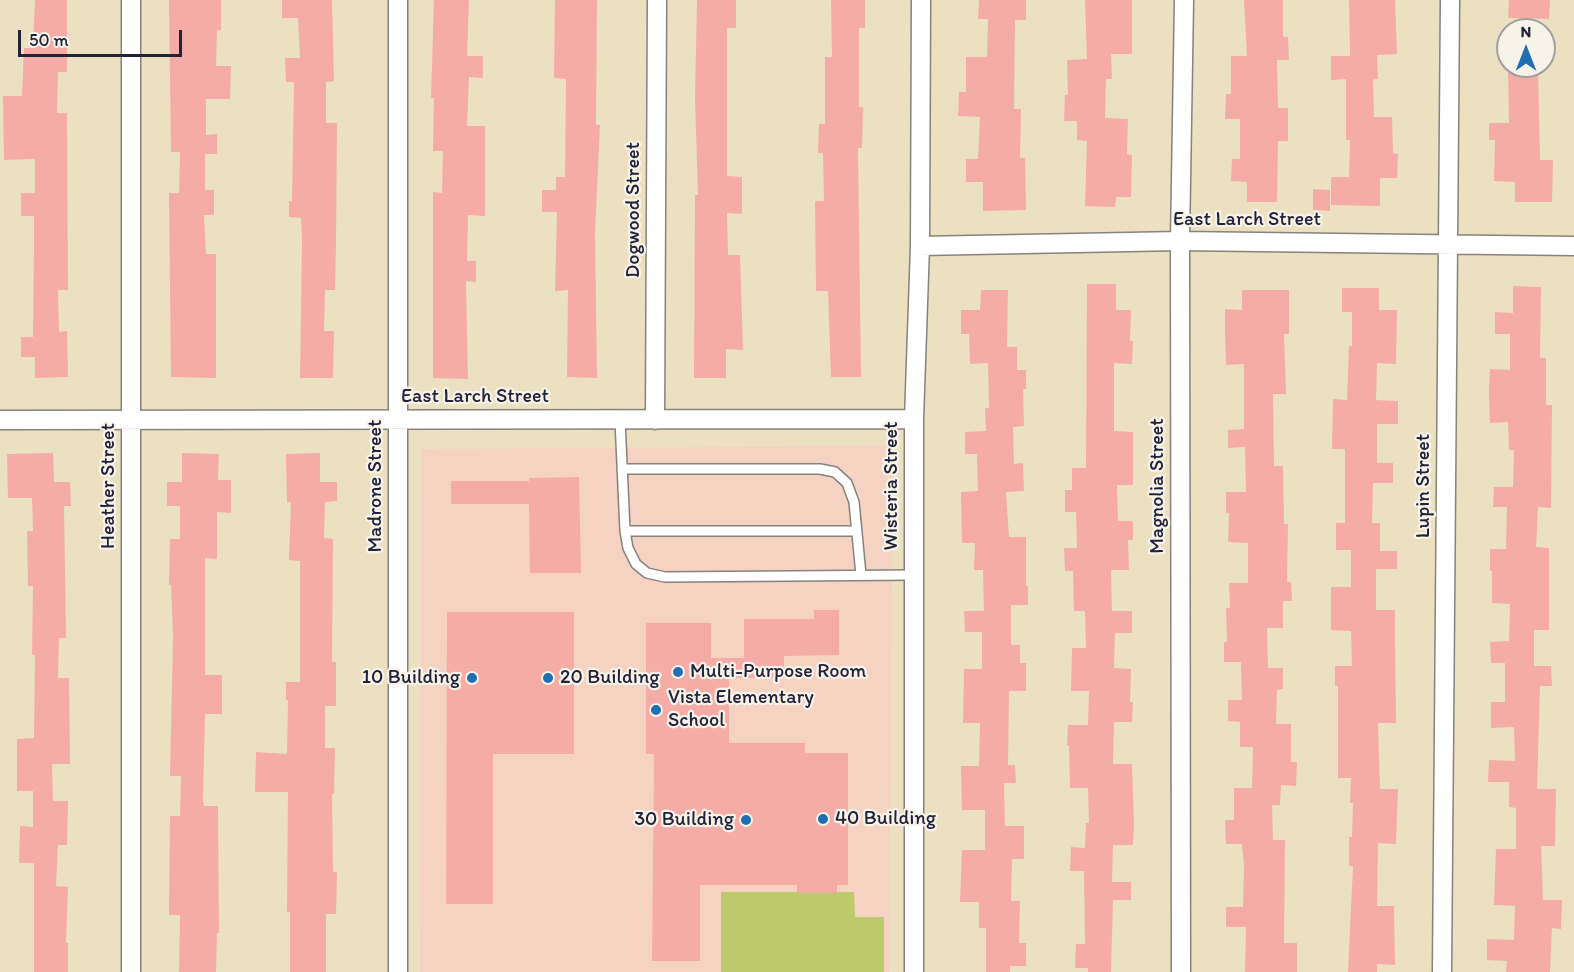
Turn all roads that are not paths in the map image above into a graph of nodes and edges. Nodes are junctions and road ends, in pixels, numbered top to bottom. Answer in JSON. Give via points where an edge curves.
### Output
{"nodes":[{"id":1,"x":131,"y":0,"type":"edge"},
{"id":2,"x":398,"y":0,"type":"edge"},
{"id":3,"x":657,"y":0,"type":"edge"},
{"id":4,"x":921,"y":0,"type":"edge"},
{"id":5,"x":1184,"y":0,"type":"edge"},
{"id":6,"x":1450,"y":0,"type":"edge"},
{"id":7,"x":1180,"y":241,"type":"junction"},
{"id":8,"x":1448,"y":244,"type":"junction"},
{"id":9,"x":920,"y":246,"type":"junction"},
{"id":10,"x":1574,"y":246,"type":"edge"},
{"id":11,"x":914,"y":419,"type":"junction"},
{"id":12,"x":0,"y":420,"type":"edge"},
{"id":13,"x":131,"y":420,"type":"junction"},
{"id":14,"x":398,"y":420,"type":"junction"},
{"id":15,"x":620,"y":420,"type":"junction"},
{"id":16,"x":655,"y":420,"type":"junction"},
{"id":17,"x":622,"y":469,"type":"junction"},
{"id":18,"x":625,"y":531,"type":"junction"},
{"id":19,"x":856,"y":531,"type":"junction"},
{"id":20,"x":861,"y":575,"type":"junction"},
{"id":21,"x":914,"y":575,"type":"junction"},
{"id":22,"x":131,"y":972,"type":"edge"},
{"id":23,"x":398,"y":972,"type":"edge"},
{"id":24,"x":914,"y":972,"type":"edge"},
{"id":25,"x":1181,"y":972,"type":"edge"},
{"id":26,"x":1442,"y":972,"type":"edge"}],
"edges":[{"from":1,"to":13,"type":"street","name":"Heather Street"},
{"from":2,"to":14,"type":"street","name":"Madrone Street"},
{"from":3,"to":16,"type":"street","name":"Dogwood Street"},
{"from":4,"to":9,"type":"street","name":"Wisteria Street"},
{"from":5,"to":7,"type":"street","name":"Magnolia Street"},
{"from":6,"to":8,"type":"street","name":"Lupin Street"},
{"from":7,"to":8,"type":"street","name":"East Larch Street"},
{"from":7,"to":9,"type":"street","name":"East Larch Street"},
{"from":7,"to":25,"type":"street","name":"Magnolia Street"},
{"from":8,"to":10,"type":"street","name":"East Larch Street"},
{"from":8,"to":26,"type":"street","name":"Lupin Street"},
{"from":9,"to":11,"type":"street","name":"Wisteria Street"},
{"from":11,"to":16,"type":"street","name":"East Larch Street"},
{"from":11,"to":21,"type":"street","name":"Wisteria Street"},
{"from":12,"to":13,"type":"street","name":"East Larch Street"},
{"from":13,"to":14,"type":"street","name":"East Larch Street"},
{"from":13,"to":22,"type":"street","name":"Heather Street"},
{"from":14,"to":15,"type":"street","name":"East Larch Street"},
{"from":14,"to":23,"type":"street","name":"Madrone Street"},
{"from":15,"to":16,"type":"street","name":"East Larch Street"},
{"from":15,"to":17,"type":"lane"},
{"from":17,"to":18,"type":"lane"},
{"from":17,"to":19,"type":"lane","via":[[836,472],[847,483],[854,502]]},
{"from":18,"to":19,"type":"lane"},
{"from":18,"to":20,"type":"lane","via":[[636,564],[647,573],[665,577]]},
{"from":19,"to":20,"type":"lane"},
{"from":20,"to":21,"type":"lane"},
{"from":21,"to":24,"type":"street","name":"Wisteria Street"}]}
